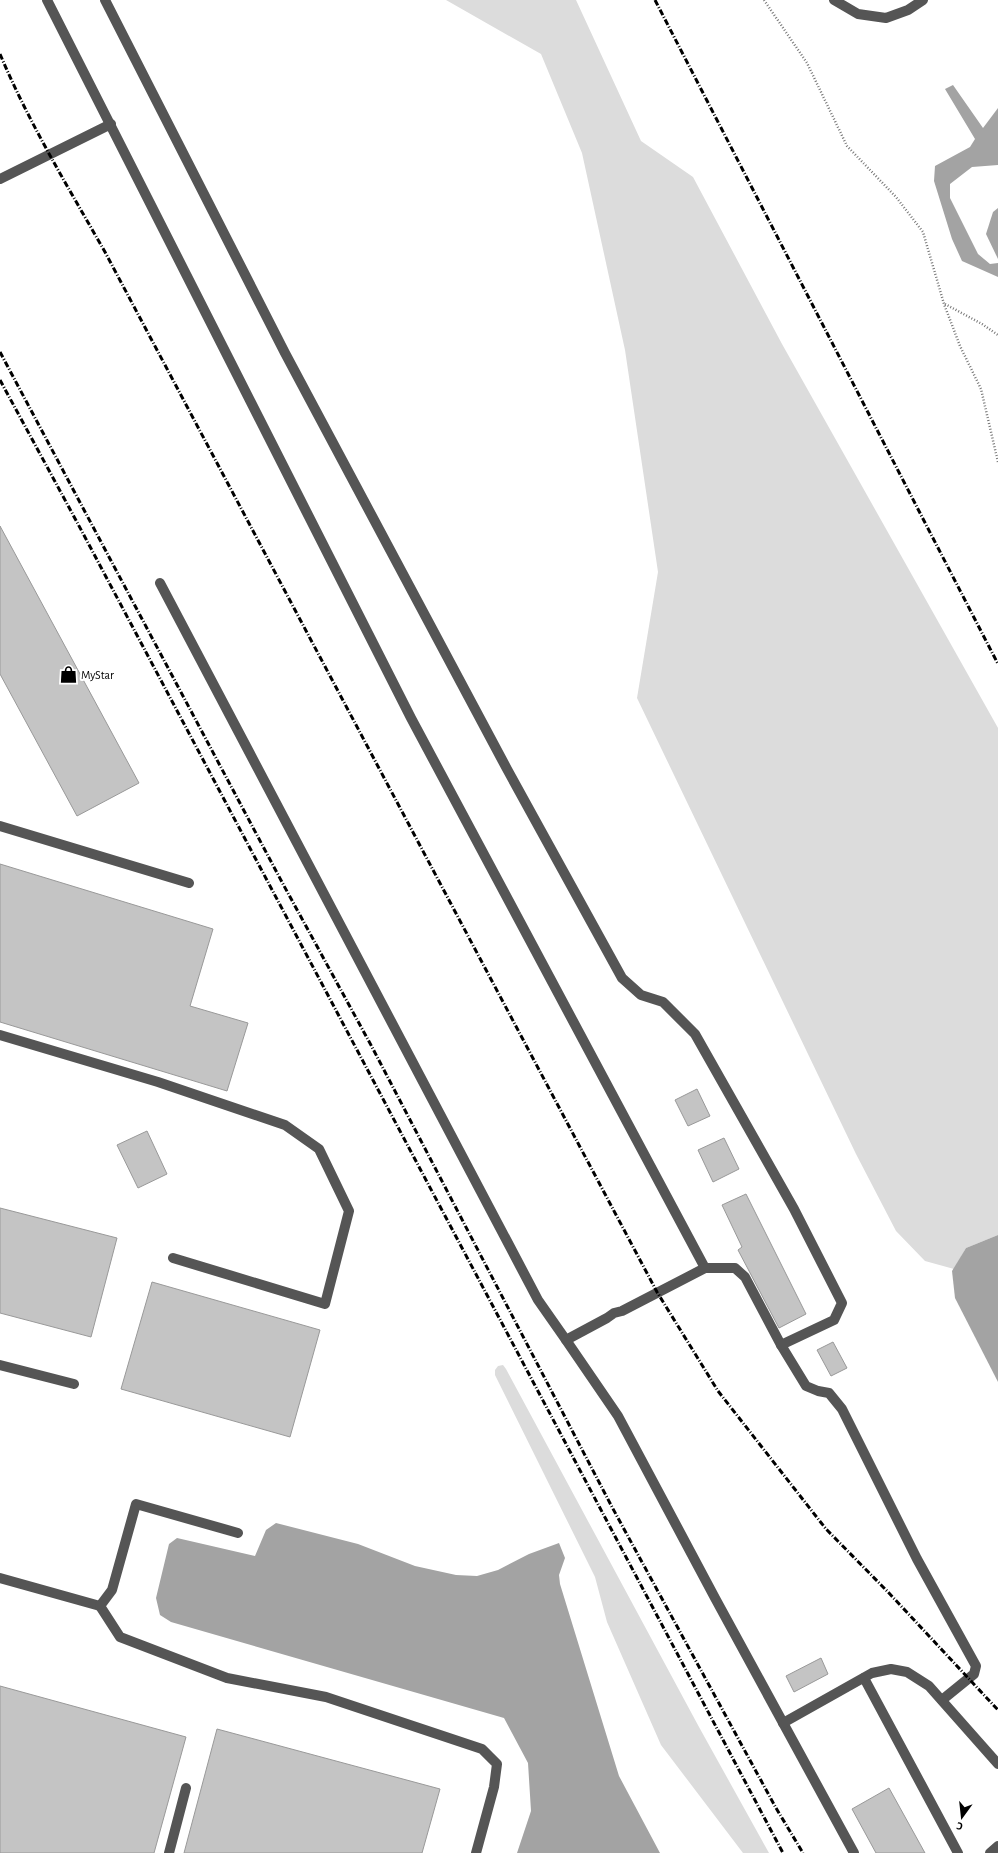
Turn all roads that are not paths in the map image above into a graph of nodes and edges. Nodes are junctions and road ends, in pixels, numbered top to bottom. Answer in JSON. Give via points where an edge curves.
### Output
{"nodes":[{"id":1,"x":47,"y":0,"type":"edge"},
{"id":2,"x":105,"y":0,"type":"edge"},
{"id":3,"x":834,"y":0,"type":"edge"},
{"id":4,"x":923,"y":0,"type":"edge"},
{"id":5,"x":111,"y":124,"type":"junction"},
{"id":6,"x":0,"y":179,"type":"edge"},
{"id":7,"x":160,"y":583,"type":"dead end"},
{"id":8,"x":0,"y":826,"type":"edge"},
{"id":9,"x":189,"y":883,"type":"dead end"},
{"id":10,"x":0,"y":1035,"type":"edge"},
{"id":11,"x":173,"y":1258,"type":"dead end"},
{"id":12,"x":705,"y":1268,"type":"junction"},
{"id":13,"x":566,"y":1340,"type":"junction"},
{"id":14,"x":781,"y":1345,"type":"junction"},
{"id":15,"x":0,"y":1365,"type":"edge"},
{"id":16,"x":74,"y":1384,"type":"dead end"},
{"id":17,"x":238,"y":1533,"type":"dead end"},
{"id":18,"x":0,"y":1578,"type":"edge"},
{"id":19,"x":100,"y":1606,"type":"junction"},
{"id":20,"x":864,"y":1678,"type":"junction"},
{"id":21,"x":942,"y":1700,"type":"junction"},
{"id":22,"x":783,"y":1723,"type":"junction"},
{"id":23,"x":998,"y":1764,"type":"edge"},
{"id":24,"x":186,"y":1788,"type":"dead end"},
{"id":25,"x":169,"y":1853,"type":"edge"},
{"id":26,"x":476,"y":1853,"type":"edge"},
{"id":27,"x":854,"y":1853,"type":"edge"},
{"id":28,"x":958,"y":1853,"type":"edge"}],
"edges":[{"from":1,"to":5,"type":"lane"},
{"from":2,"to":14,"type":"lane","via":[[285,353],[507,769],[622,978],[642,995],[663,1002],[695,1034],[790,1202],[842,1303],[834,1320]]},
{"from":3,"to":4,"type":"lane","via":[[858,14],[886,18],[908,10]]},
{"from":5,"to":6,"type":"lane"},
{"from":5,"to":12,"type":"lane","via":[[411,718]]},
{"from":7,"to":13,"type":"lane","via":[[538,1300]]},
{"from":8,"to":9,"type":"lane"},
{"from":10,"to":11,"type":"lane","via":[[158,1082],[285,1125],[319,1149],[349,1211],[325,1304]]},
{"from":12,"to":13,"type":"lane"},
{"from":12,"to":14,"type":"lane","via":[[735,1268],[745,1277]]},
{"from":13,"to":22,"type":"lane","via":[[618,1416]]},
{"from":14,"to":21,"type":"lane","via":[[806,1386],[829,1393],[842,1408],[917,1559],[976,1666],[974,1674]]},
{"from":15,"to":16,"type":"lane"},
{"from":17,"to":19,"type":"lane","via":[[136,1504],[112,1590]]},
{"from":18,"to":19,"type":"lane"},
{"from":19,"to":26,"type":"lane","via":[[120,1637],[227,1678],[326,1697],[482,1749],[497,1764],[494,1787]]},
{"from":20,"to":21,"type":"lane","via":[[872,1673],[892,1669],[907,1672],[929,1686]]},
{"from":20,"to":22,"type":"lane"},
{"from":20,"to":28,"type":"lane"},
{"from":21,"to":23,"type":"lane"},
{"from":22,"to":27,"type":"lane"},
{"from":24,"to":25,"type":"lane"}]}
